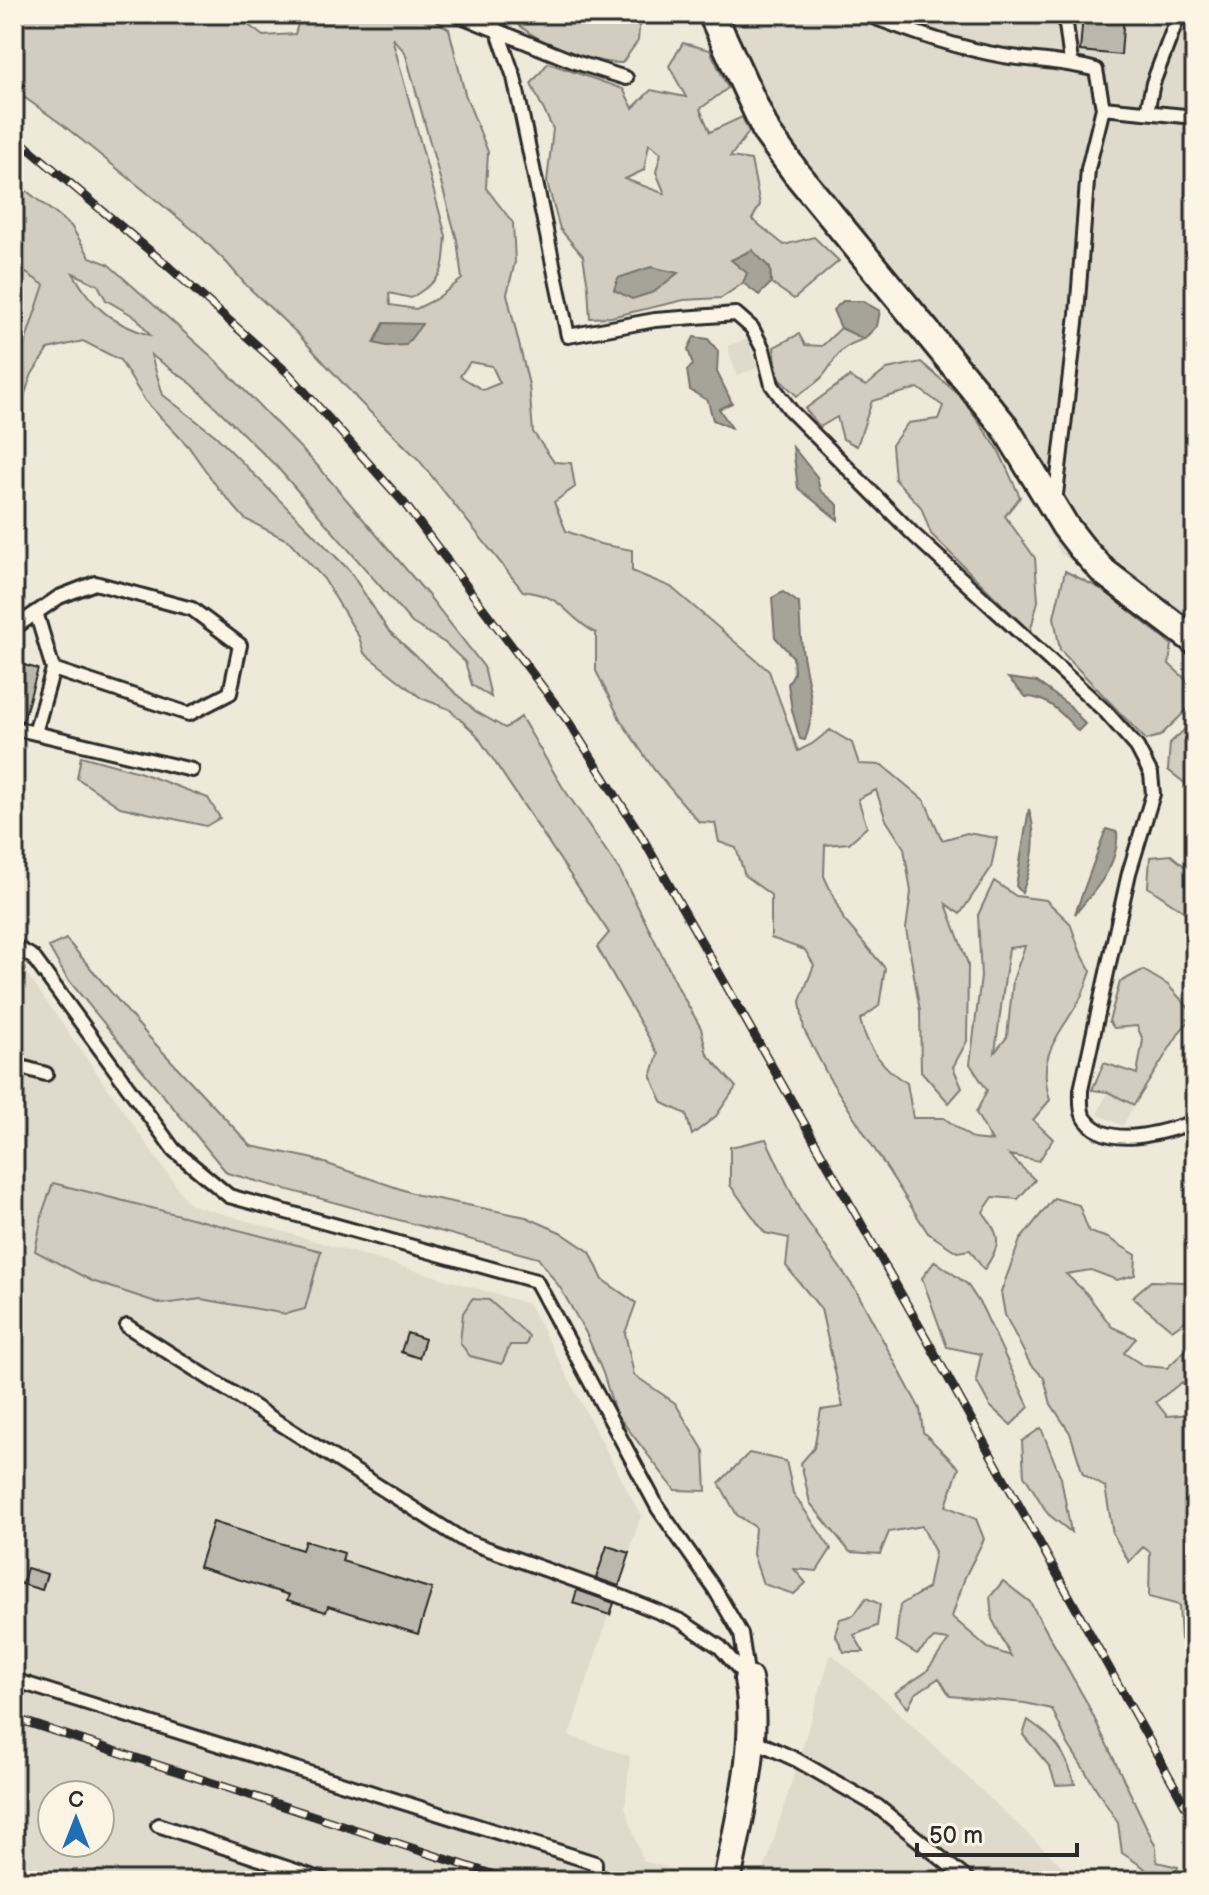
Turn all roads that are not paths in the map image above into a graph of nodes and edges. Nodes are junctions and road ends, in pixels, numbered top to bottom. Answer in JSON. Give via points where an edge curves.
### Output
{"nodes":[{"id":1,"x":456,"y":14,"type":"edge"},
{"id":2,"x":486,"y":14,"type":"edge"},
{"id":3,"x":712,"y":14,"type":"edge"},
{"id":4,"x":865,"y":14,"type":"edge"},
{"id":5,"x":1059,"y":14,"type":"edge"},
{"id":6,"x":1179,"y":14,"type":"edge"},
{"id":7,"x":498,"y":32,"type":"junction"},
{"id":8,"x":1071,"y":62,"type":"junction"},
{"id":9,"x":626,"y":78,"type":"dead end"},
{"id":10,"x":1103,"y":108,"type":"junction"},
{"id":11,"x":1147,"y":112,"type":"junction"},
{"id":12,"x":1195,"y":117,"type":"edge"},
{"id":13,"x":1055,"y":506,"type":"junction"},
{"id":14,"x":36,"y":612,"type":"junction"},
{"id":15,"x":14,"y":628,"type":"edge"},
{"id":16,"x":1195,"y":641,"type":"edge"},
{"id":17,"x":53,"y":669,"type":"junction"},
{"id":18,"x":14,"y":728,"type":"edge"},
{"id":19,"x":35,"y":733,"type":"junction"},
{"id":20,"x":192,"y":770,"type":"dead end"},
{"id":21,"x":14,"y":946,"type":"edge"},
{"id":22,"x":14,"y":1065,"type":"edge"},
{"id":23,"x":46,"y":1074,"type":"dead end"},
{"id":24,"x":1195,"y":1122,"type":"edge"},
{"id":25,"x":127,"y":1326,"type":"dead end"},
{"id":26,"x":748,"y":1679,"type":"junction"},
{"id":27,"x":14,"y":1680,"type":"edge"},
{"id":28,"x":751,"y":1739,"type":"junction"},
{"id":29,"x":158,"y":1825,"type":"dead end"},
{"id":30,"x":326,"y":1881,"type":"edge"},
{"id":31,"x":595,"y":1881,"type":"edge"},
{"id":32,"x":727,"y":1881,"type":"edge"},
{"id":33,"x":969,"y":1881,"type":"edge"}],
"edges":[{"from":1,"to":7,"type":"lane"},
{"from":2,"to":7,"type":"lane"},
{"from":3,"to":13,"type":"street","via":[[767,133],[1005,427]]},
{"from":4,"to":8,"type":"lane","via":[[938,41],[1004,56]]},
{"from":5,"to":8,"type":"lane","via":[[1066,24]]},
{"from":6,"to":11,"type":"lane"},
{"from":7,"to":9,"type":"lane"},
{"from":7,"to":24,"type":"lane","via":[[514,77],[568,336],[655,320],[736,314],[752,328],[772,385],[791,411],[1137,747],[1151,774],[1153,794],[1129,873],[1081,1090],[1082,1113],[1112,1137]]},
{"from":8,"to":10,"type":"lane","via":[[1096,70]]},
{"from":10,"to":11,"type":"lane"},
{"from":10,"to":13,"type":"lane","via":[[1088,169]]},
{"from":11,"to":12,"type":"lane"},
{"from":13,"to":16,"type":"street","via":[[1104,572]]},
{"from":14,"to":15,"type":"lane"},
{"from":14,"to":17,"type":"lane"},
{"from":14,"to":17,"type":"lane","via":[[95,583],[192,609],[240,645],[230,693],[189,714]]},
{"from":17,"to":19,"type":"lane"},
{"from":18,"to":19,"type":"lane"},
{"from":19,"to":20,"type":"lane"},
{"from":21,"to":26,"type":"lane","via":[[33,957],[174,1150],[229,1196],[536,1281],[658,1508],[741,1634]]},
{"from":22,"to":23,"type":"lane"},
{"from":25,"to":26,"type":"lane","via":[[463,1540],[681,1621],[720,1647]]},
{"from":26,"to":28,"type":"street"},
{"from":27,"to":31,"type":"lane","via":[[595,1863]]},
{"from":28,"to":32,"type":"street"},
{"from":28,"to":33,"type":"lane","via":[[877,1806]]},
{"from":29,"to":30,"type":"lane"}]}
